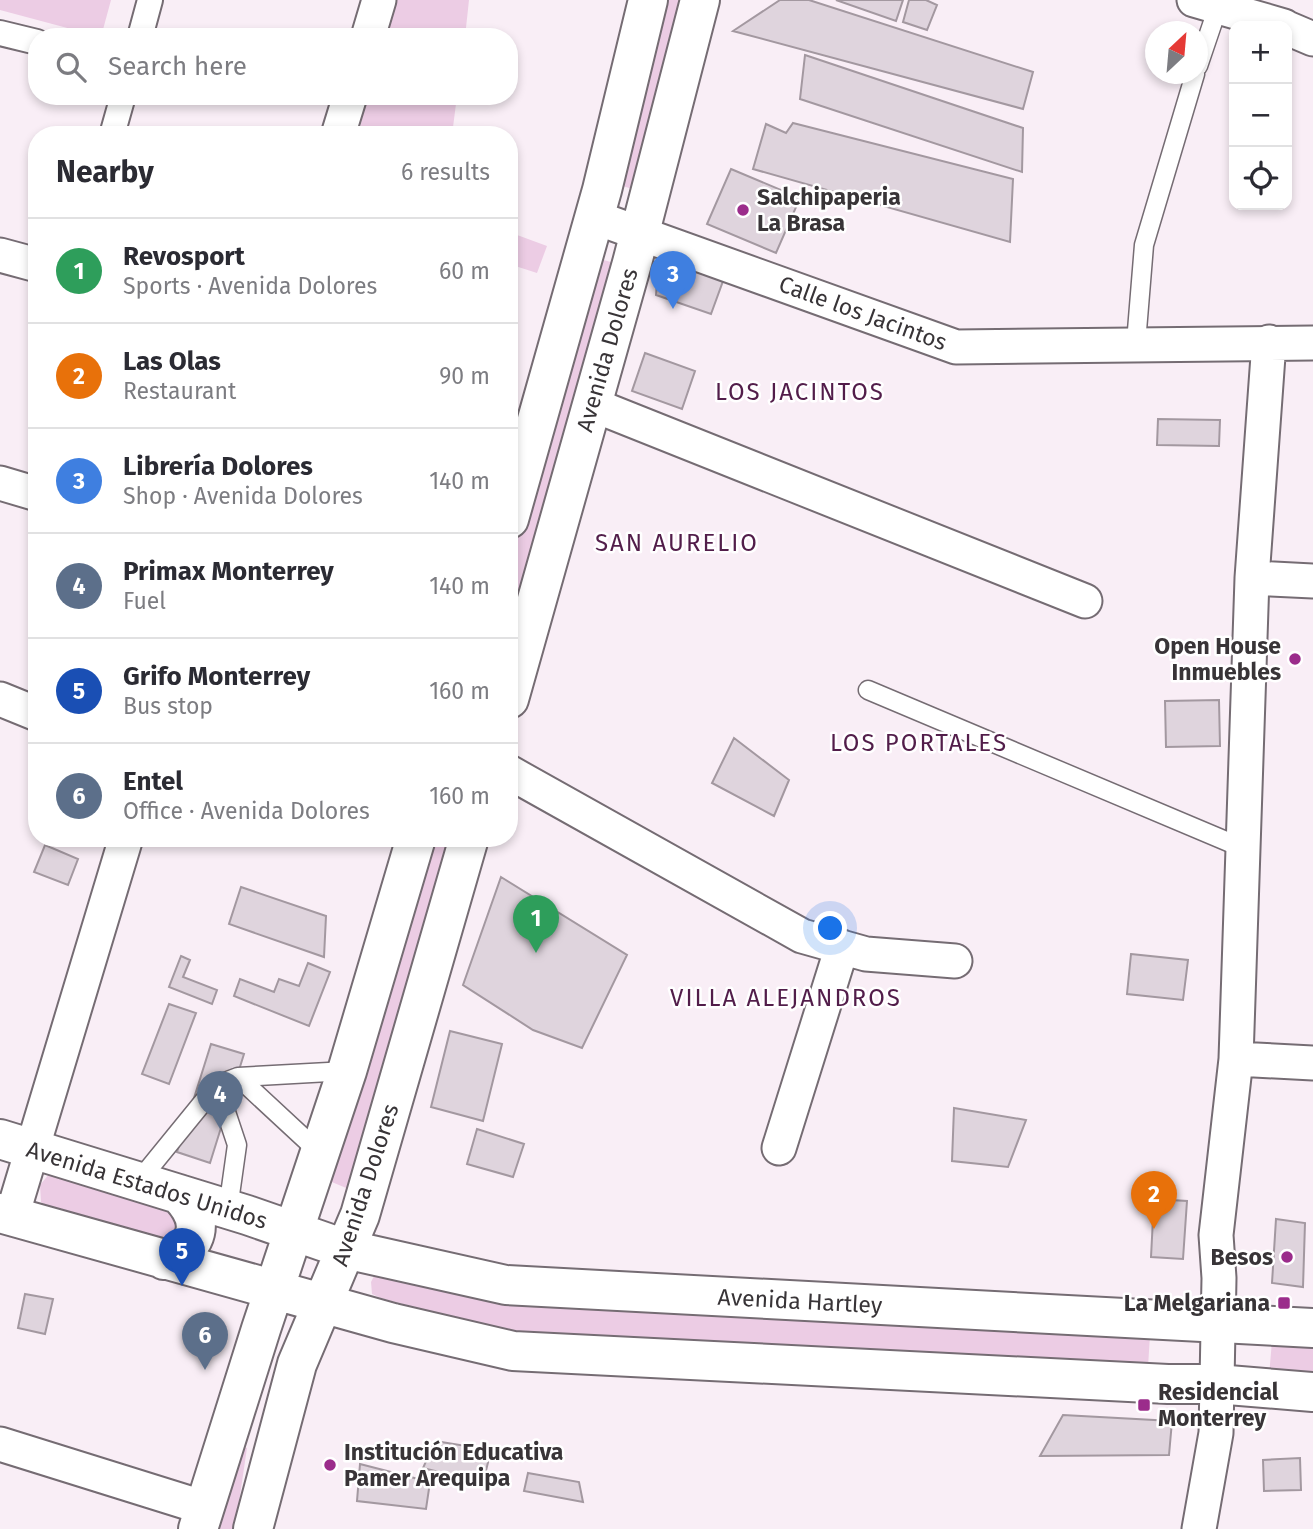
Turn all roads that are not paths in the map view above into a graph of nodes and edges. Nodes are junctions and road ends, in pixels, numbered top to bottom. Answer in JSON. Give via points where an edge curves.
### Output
{"nodes":[{"id":1,"x":150,"y":0,"type":"edge"},
{"id":2,"x":379,"y":0,"type":"edge"},
{"id":3,"x":648,"y":0,"type":"edge"},
{"id":4,"x":700,"y":0,"type":"edge"},
{"id":5,"x":1206,"y":3,"type":"edge"},
{"id":6,"x":1204,"y":21,"type":"edge"},
{"id":7,"x":1265,"y":21,"type":"edge"},
{"id":8,"x":142,"y":28,"type":"edge"},
{"id":9,"x":371,"y":28,"type":"edge"},
{"id":10,"x":1292,"y":30,"type":"edge"},
{"id":11,"x":0,"y":33,"type":"edge"},
{"id":12,"x":1313,"y":39,"type":"edge"},
{"id":13,"x":28,"y":40,"type":"edge"},
{"id":14,"x":1192,"y":84,"type":"edge"},
{"id":15,"x":120,"y":105,"type":"edge"},
{"id":16,"x":347,"y":105,"type":"edge"},
{"id":17,"x":115,"y":126,"type":"edge"},
{"id":18,"x":341,"y":126,"type":"edge"},
{"id":19,"x":594,"y":217,"type":"junction"},
{"id":20,"x":640,"y":233,"type":"junction"},
{"id":21,"x":0,"y":255,"type":"edge"},
{"id":22,"x":28,"y":263,"type":"edge"},
{"id":23,"x":1269,"y":342,"type":"junction"},
{"id":24,"x":1136,"y":343,"type":"junction"},
{"id":25,"x":1313,"y":343,"type":"edge"},
{"id":26,"x":591,"y":404,"type":"junction"},
{"id":27,"x":518,"y":459,"type":"edge"},
{"id":28,"x":0,"y":483,"type":"edge"},
{"id":29,"x":28,"y":491,"type":"edge"},
{"id":30,"x":1252,"y":578,"type":"junction"},
{"id":31,"x":1313,"y":581,"type":"edge"},
{"id":32,"x":1084,"y":601,"type":"dead end"},
{"id":33,"x":518,"y":667,"type":"edge"},
{"id":34,"x":868,"y":690,"type":"dead end"},
{"id":35,"x":0,"y":699,"type":"edge"},
{"id":36,"x":28,"y":710,"type":"edge"},
{"id":37,"x":518,"y":777,"type":"edge"},
{"id":38,"x":123,"y":847,"type":"edge"},
{"id":39,"x":413,"y":847,"type":"edge"},
{"id":40,"x":467,"y":847,"type":"edge"},
{"id":41,"x":1245,"y":849,"type":"junction"},
{"id":42,"x":842,"y":947,"type":"junction"},
{"id":43,"x":955,"y":961,"type":"dead end"},
{"id":44,"x":1236,"y":1059,"type":"junction"},
{"id":45,"x":1313,"y":1063,"type":"edge"},
{"id":46,"x":347,"y":1071,"type":"junction"},
{"id":47,"x":238,"y":1077,"type":"junction"},
{"id":48,"x":217,"y":1085,"type":"junction"},
{"id":49,"x":16,"y":1144,"type":"edge"},
{"id":50,"x":779,"y":1148,"type":"dead end"},
{"id":51,"x":320,"y":1153,"type":"junction"},
{"id":52,"x":138,"y":1182,"type":"junction"},
{"id":53,"x":180,"y":1194,"type":"junction"},
{"id":54,"x":228,"y":1209,"type":"junction"},
{"id":55,"x":6,"y":1214,"type":"edge"},
{"id":56,"x":294,"y":1232,"type":"junction"},
{"id":57,"x":345,"y":1249,"type":"junction"},
{"id":58,"x":164,"y":1260,"type":"junction"},
{"id":59,"x":275,"y":1288,"type":"junction"},
{"id":60,"x":323,"y":1303,"type":"junction"},
{"id":61,"x":1219,"y":1323,"type":"junction"},
{"id":62,"x":1313,"y":1328,"type":"edge"},
{"id":63,"x":1216,"y":1384,"type":"junction"},
{"id":64,"x":1313,"y":1392,"type":"edge"},
{"id":65,"x":0,"y":1444,"type":"edge"},
{"id":66,"x":201,"y":1518,"type":"edge"},
{"id":67,"x":253,"y":1529,"type":"edge"},
{"id":68,"x":1199,"y":1529,"type":"edge"}],
"edges":[{"from":1,"to":8,"type":"street"},
{"from":2,"to":9,"type":"street"},
{"from":3,"to":19,"type":"main road","name":"Avenida Dolores"},
{"from":4,"to":20,"type":"main road","name":"Avenida Dolores"},
{"from":5,"to":6,"type":"lane"},
{"from":5,"to":7,"type":"street"},
{"from":10,"to":12,"type":"street"},
{"from":11,"to":13,"type":"street"},
{"from":14,"to":24,"type":"lane","via":[[1144,245]]},
{"from":15,"to":17,"type":"street"},
{"from":16,"to":18,"type":"street"},
{"from":19,"to":20,"type":"street","name":"Calle los Jacintos"},
{"from":19,"to":27,"type":"main road","name":"Avenida Dolores"},
{"from":20,"to":24,"type":"street","name":"Calle los Jacintos","via":[[956,347]]},
{"from":20,"to":26,"type":"main road","name":"Avenida Dolores"},
{"from":21,"to":22,"type":"street"},
{"from":23,"to":24,"type":"street","name":"Calle los Jacintos"},
{"from":23,"to":25,"type":"street","name":"Calle los Jacintos"},
{"from":23,"to":30,"type":"street"},
{"from":26,"to":32,"type":"street"},
{"from":26,"to":33,"type":"main road","name":"Avenida Dolores"},
{"from":28,"to":29,"type":"street"},
{"from":30,"to":31,"type":"street"},
{"from":30,"to":41,"type":"street"},
{"from":34,"to":41,"type":"lane"},
{"from":35,"to":36,"type":"street"},
{"from":37,"to":42,"type":"street","via":[[802,936]]},
{"from":38,"to":49,"type":"street"},
{"from":39,"to":46,"type":"main road"},
{"from":40,"to":57,"type":"main road","name":"Avenida Dolores","via":[[360,1215]]},
{"from":41,"to":44,"type":"street"},
{"from":42,"to":43,"type":"street","via":[[866,954]]},
{"from":42,"to":50,"type":"street"},
{"from":44,"to":45,"type":"street"},
{"from":44,"to":61,"type":"street","via":[[1216,1235]]},
{"from":46,"to":47,"type":"lane"},
{"from":46,"to":51,"type":"main road"},
{"from":47,"to":48,"type":"lane"},
{"from":47,"to":51,"type":"lane"},
{"from":48,"to":52,"type":"lane"},
{"from":48,"to":54,"type":"lane","via":[[237,1145]]},
{"from":49,"to":52,"type":"main road","name":"Avenida Estados Unidos"},
{"from":49,"to":55,"type":"street"},
{"from":51,"to":56,"type":"main road"},
{"from":52,"to":53,"type":"main road","name":"Avenida Estados Unidos"},
{"from":53,"to":54,"type":"main road","name":"Avenida Estados Unidos"},
{"from":53,"to":58,"type":"main road","via":[[192,1207],[197,1224],[192,1241],[180,1254]]},
{"from":54,"to":56,"type":"main road","name":"Avenida Estados Unidos"},
{"from":55,"to":58,"type":"main road"},
{"from":56,"to":57,"type":"main road","name":"Avenida Hartley"},
{"from":56,"to":59,"type":"main road"},
{"from":57,"to":60,"type":"main road","name":"Avenida Dolores"},
{"from":57,"to":61,"type":"main road","name":"Avenida Hartley","via":[[506,1285]]},
{"from":58,"to":59,"type":"main road"},
{"from":59,"to":60,"type":"main road"},
{"from":59,"to":66,"type":"main road"},
{"from":60,"to":63,"type":"main road","via":[[513,1352]]},
{"from":60,"to":67,"type":"main road","name":"Avenida Dolores","via":[[297,1364]]},
{"from":61,"to":62,"type":"main road","name":"Avenida Hartley"},
{"from":61,"to":63,"type":"street"},
{"from":63,"to":64,"type":"main road"},
{"from":63,"to":68,"type":"street","via":[[1216,1433]]},
{"from":65,"to":66,"type":"street"}]}
